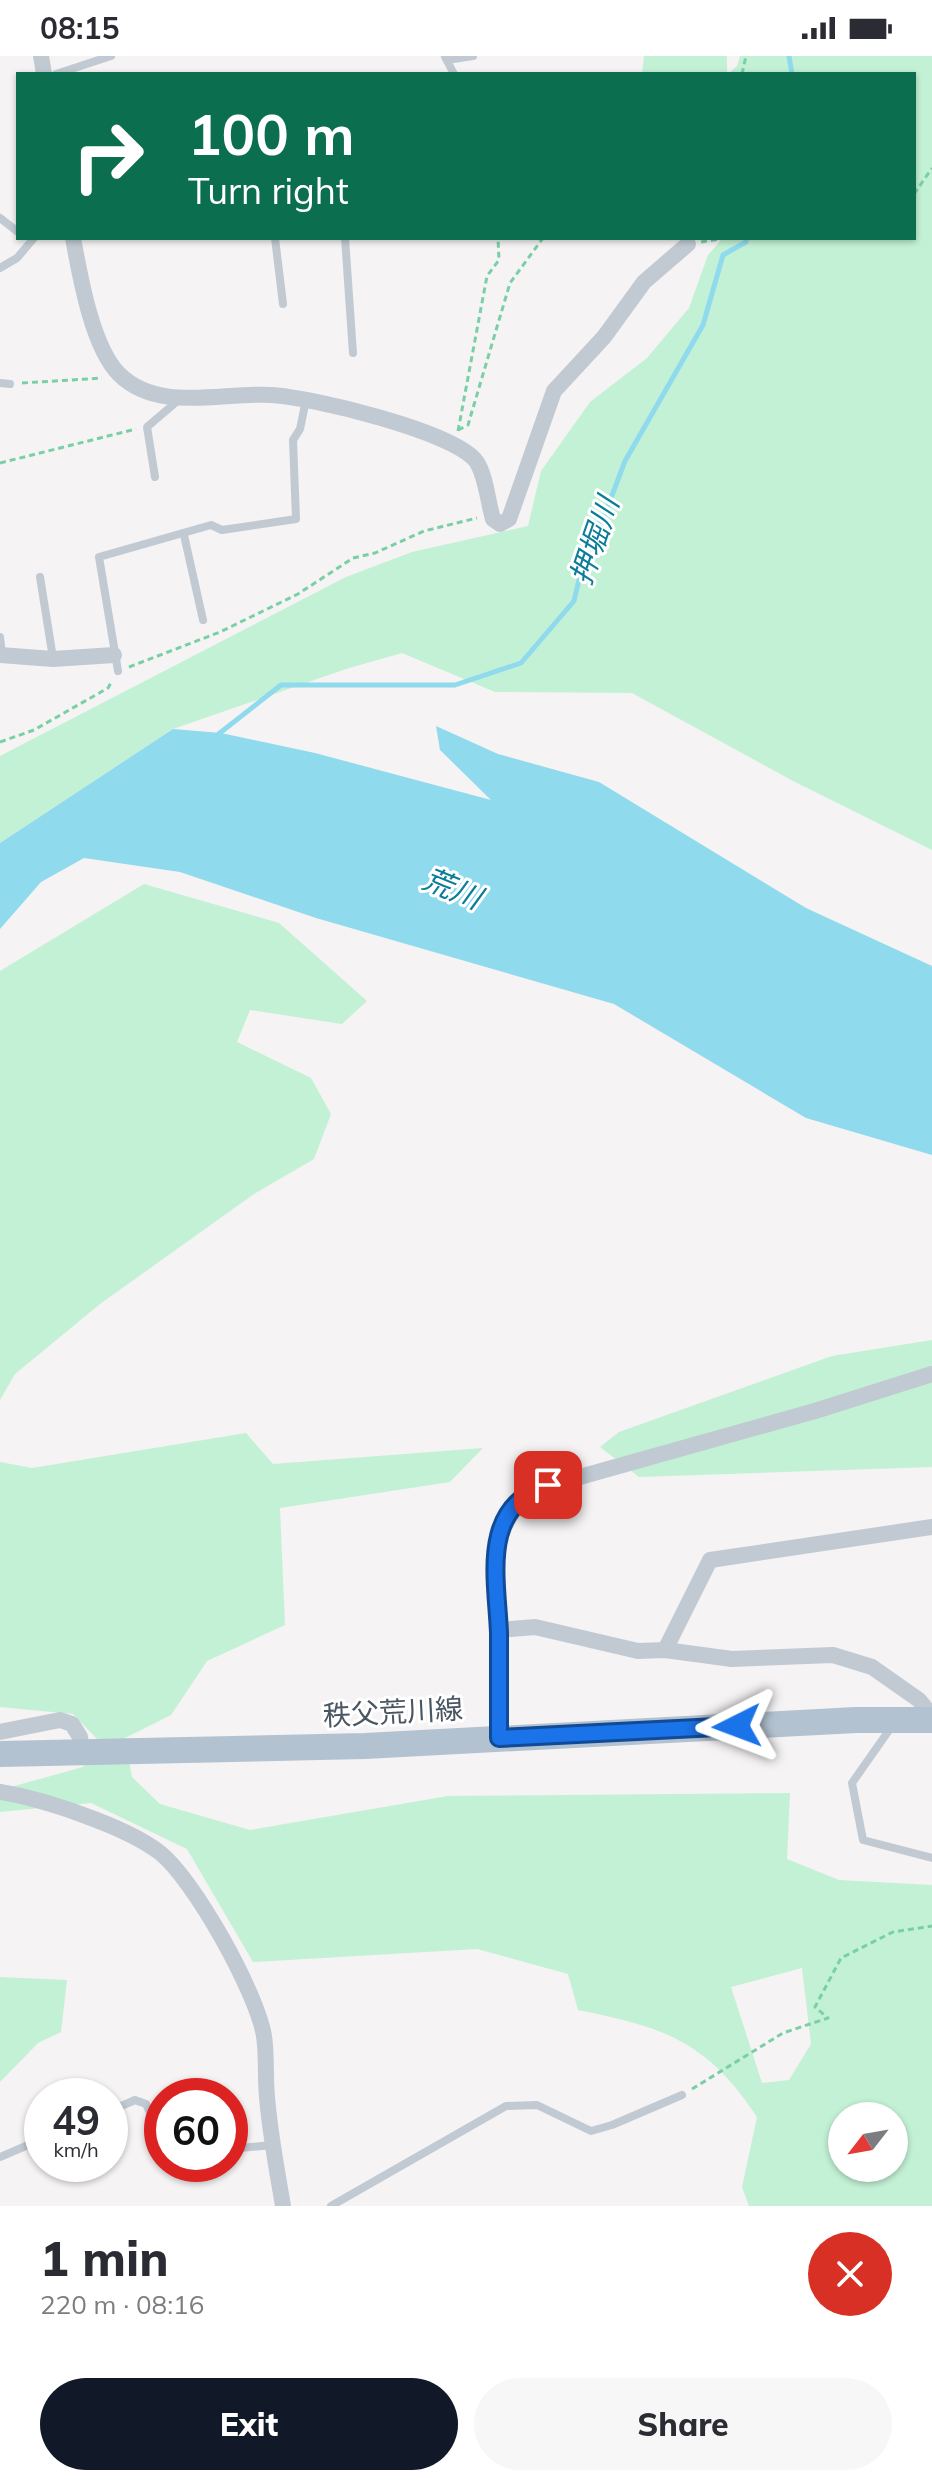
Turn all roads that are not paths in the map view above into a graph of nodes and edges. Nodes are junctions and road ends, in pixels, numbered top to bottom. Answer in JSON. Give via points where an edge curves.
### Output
{"nodes":[{"id":1,"x":111,"y":56,"type":"edge"},
{"id":2,"x":473,"y":56,"type":"edge"},
{"id":3,"x":446,"y":58,"type":"edge"},
{"id":4,"x":62,"y":72,"type":"edge"},
{"id":5,"x":0,"y":218,"type":"edge"},
{"id":6,"x":16,"y":230,"type":"edge"},
{"id":7,"x":29,"y":240,"type":"edge"},
{"id":8,"x":74,"y":240,"type":"edge"},
{"id":9,"x":275,"y":240,"type":"edge"},
{"id":10,"x":345,"y":240,"type":"edge"},
{"id":11,"x":688,"y":244,"type":"road end"},
{"id":12,"x":0,"y":268,"type":"edge"},
{"id":13,"x":283,"y":304,"type":"dead end"},
{"id":14,"x":353,"y":353,"type":"dead end"},
{"id":15,"x":181,"y":398,"type":"junction"},
{"id":16,"x":306,"y":400,"type":"junction"},
{"id":17,"x":155,"y":477,"type":"dead end"},
{"id":18,"x":184,"y":535,"type":"junction"},
{"id":19,"x":40,"y":577,"type":"dead end"},
{"id":20,"x":203,"y":620,"type":"dead end"},
{"id":21,"x":0,"y":637,"type":"edge"},
{"id":22,"x":1,"y":655,"type":"edge"},
{"id":23,"x":53,"y":659,"type":"junction"},
{"id":24,"x":116,"y":663,"type":"joint"},
{"id":25,"x":932,"y":1374,"type":"edge"},
{"id":26,"x":932,"y":1527,"type":"edge"},
{"id":27,"x":499,"y":1630,"type":"junction"},
{"id":28,"x":665,"y":1650,"type":"junction"},
{"id":29,"x":932,"y":1718,"type":"edge"},
{"id":30,"x":897,"y":1720,"type":"junction"},
{"id":31,"x":0,"y":1732,"type":"edge"},
{"id":32,"x":499,"y":1738,"type":"junction"},
{"id":33,"x":82,"y":1753,"type":"junction"},
{"id":34,"x":0,"y":1754,"type":"edge"},
{"id":35,"x":0,"y":1792,"type":"edge"},
{"id":36,"x":932,"y":1858,"type":"edge"},
{"id":37,"x":682,"y":2095,"type":"road end"},
{"id":38,"x":274,"y":2145,"type":"junction"},
{"id":39,"x":24,"y":2147,"type":"edge"},
{"id":40,"x":248,"y":2147,"type":"edge"},
{"id":41,"x":0,"y":2157,"type":"edge"},
{"id":42,"x":283,"y":2206,"type":"edge"},
{"id":43,"x":331,"y":2206,"type":"edge"}],
"edges":[{"from":1,"to":4,"type":"lane"},
{"from":2,"to":3,"type":"lane"},
{"from":5,"to":6,"type":"lane"},
{"from":7,"to":12,"type":"lane","via":[[17,258]]},
{"from":8,"to":15,"type":"street","via":[[101,345],[118,373],[143,392]]},
{"from":9,"to":13,"type":"lane"},
{"from":10,"to":14,"type":"lane"},
{"from":11,"to":16,"type":"street","via":[[644,282],[604,337],[554,391],[509,519],[500,524],[493,519],[478,463],[455,447],[415,429]]},
{"from":15,"to":16,"type":"street","via":[[271,395]]},
{"from":15,"to":17,"type":"lane","via":[[147,427]]},
{"from":16,"to":18,"type":"lane","via":[[293,440],[296,519],[222,530],[211,525]]},
{"from":18,"to":20,"type":"lane"},
{"from":18,"to":24,"type":"lane","via":[[99,557]]},
{"from":19,"to":23,"type":"lane"},
{"from":21,"to":22,"type":"lane"},
{"from":22,"to":23,"type":"street"},
{"from":23,"to":24,"type":"street"},
{"from":25,"to":27,"type":"street","via":[[530,1491],[510,1511],[495,1551]]},
{"from":26,"to":28,"type":"street","via":[[710,1560]]},
{"from":27,"to":28,"type":"street","via":[[535,1627],[638,1651]]},
{"from":27,"to":32,"type":"street"},
{"from":28,"to":29,"type":"street","via":[[732,1659],[833,1655],[872,1667],[919,1700]]},
{"from":29,"to":30,"type":"main road","name":"秩父荒川線"},
{"from":30,"to":32,"type":"main road","name":"秩父荒川線"},
{"from":30,"to":36,"type":"lane","via":[[852,1783],[863,1840]]},
{"from":31,"to":33,"type":"street","via":[[60,1720],[72,1724]]},
{"from":32,"to":33,"type":"main road","name":"秩父荒川線"},
{"from":33,"to":34,"type":"main road","name":"秩父荒川線"},
{"from":35,"to":38,"type":"street","via":[[28,1797],[136,1837],[161,1853],[198,1898],[239,1970],[264,2034]]},
{"from":37,"to":43,"type":"lane","via":[[591,2131],[537,2105],[506,2106]]},
{"from":38,"to":40,"type":"lane"},
{"from":38,"to":42,"type":"street"},
{"from":39,"to":41,"type":"lane"}]}
